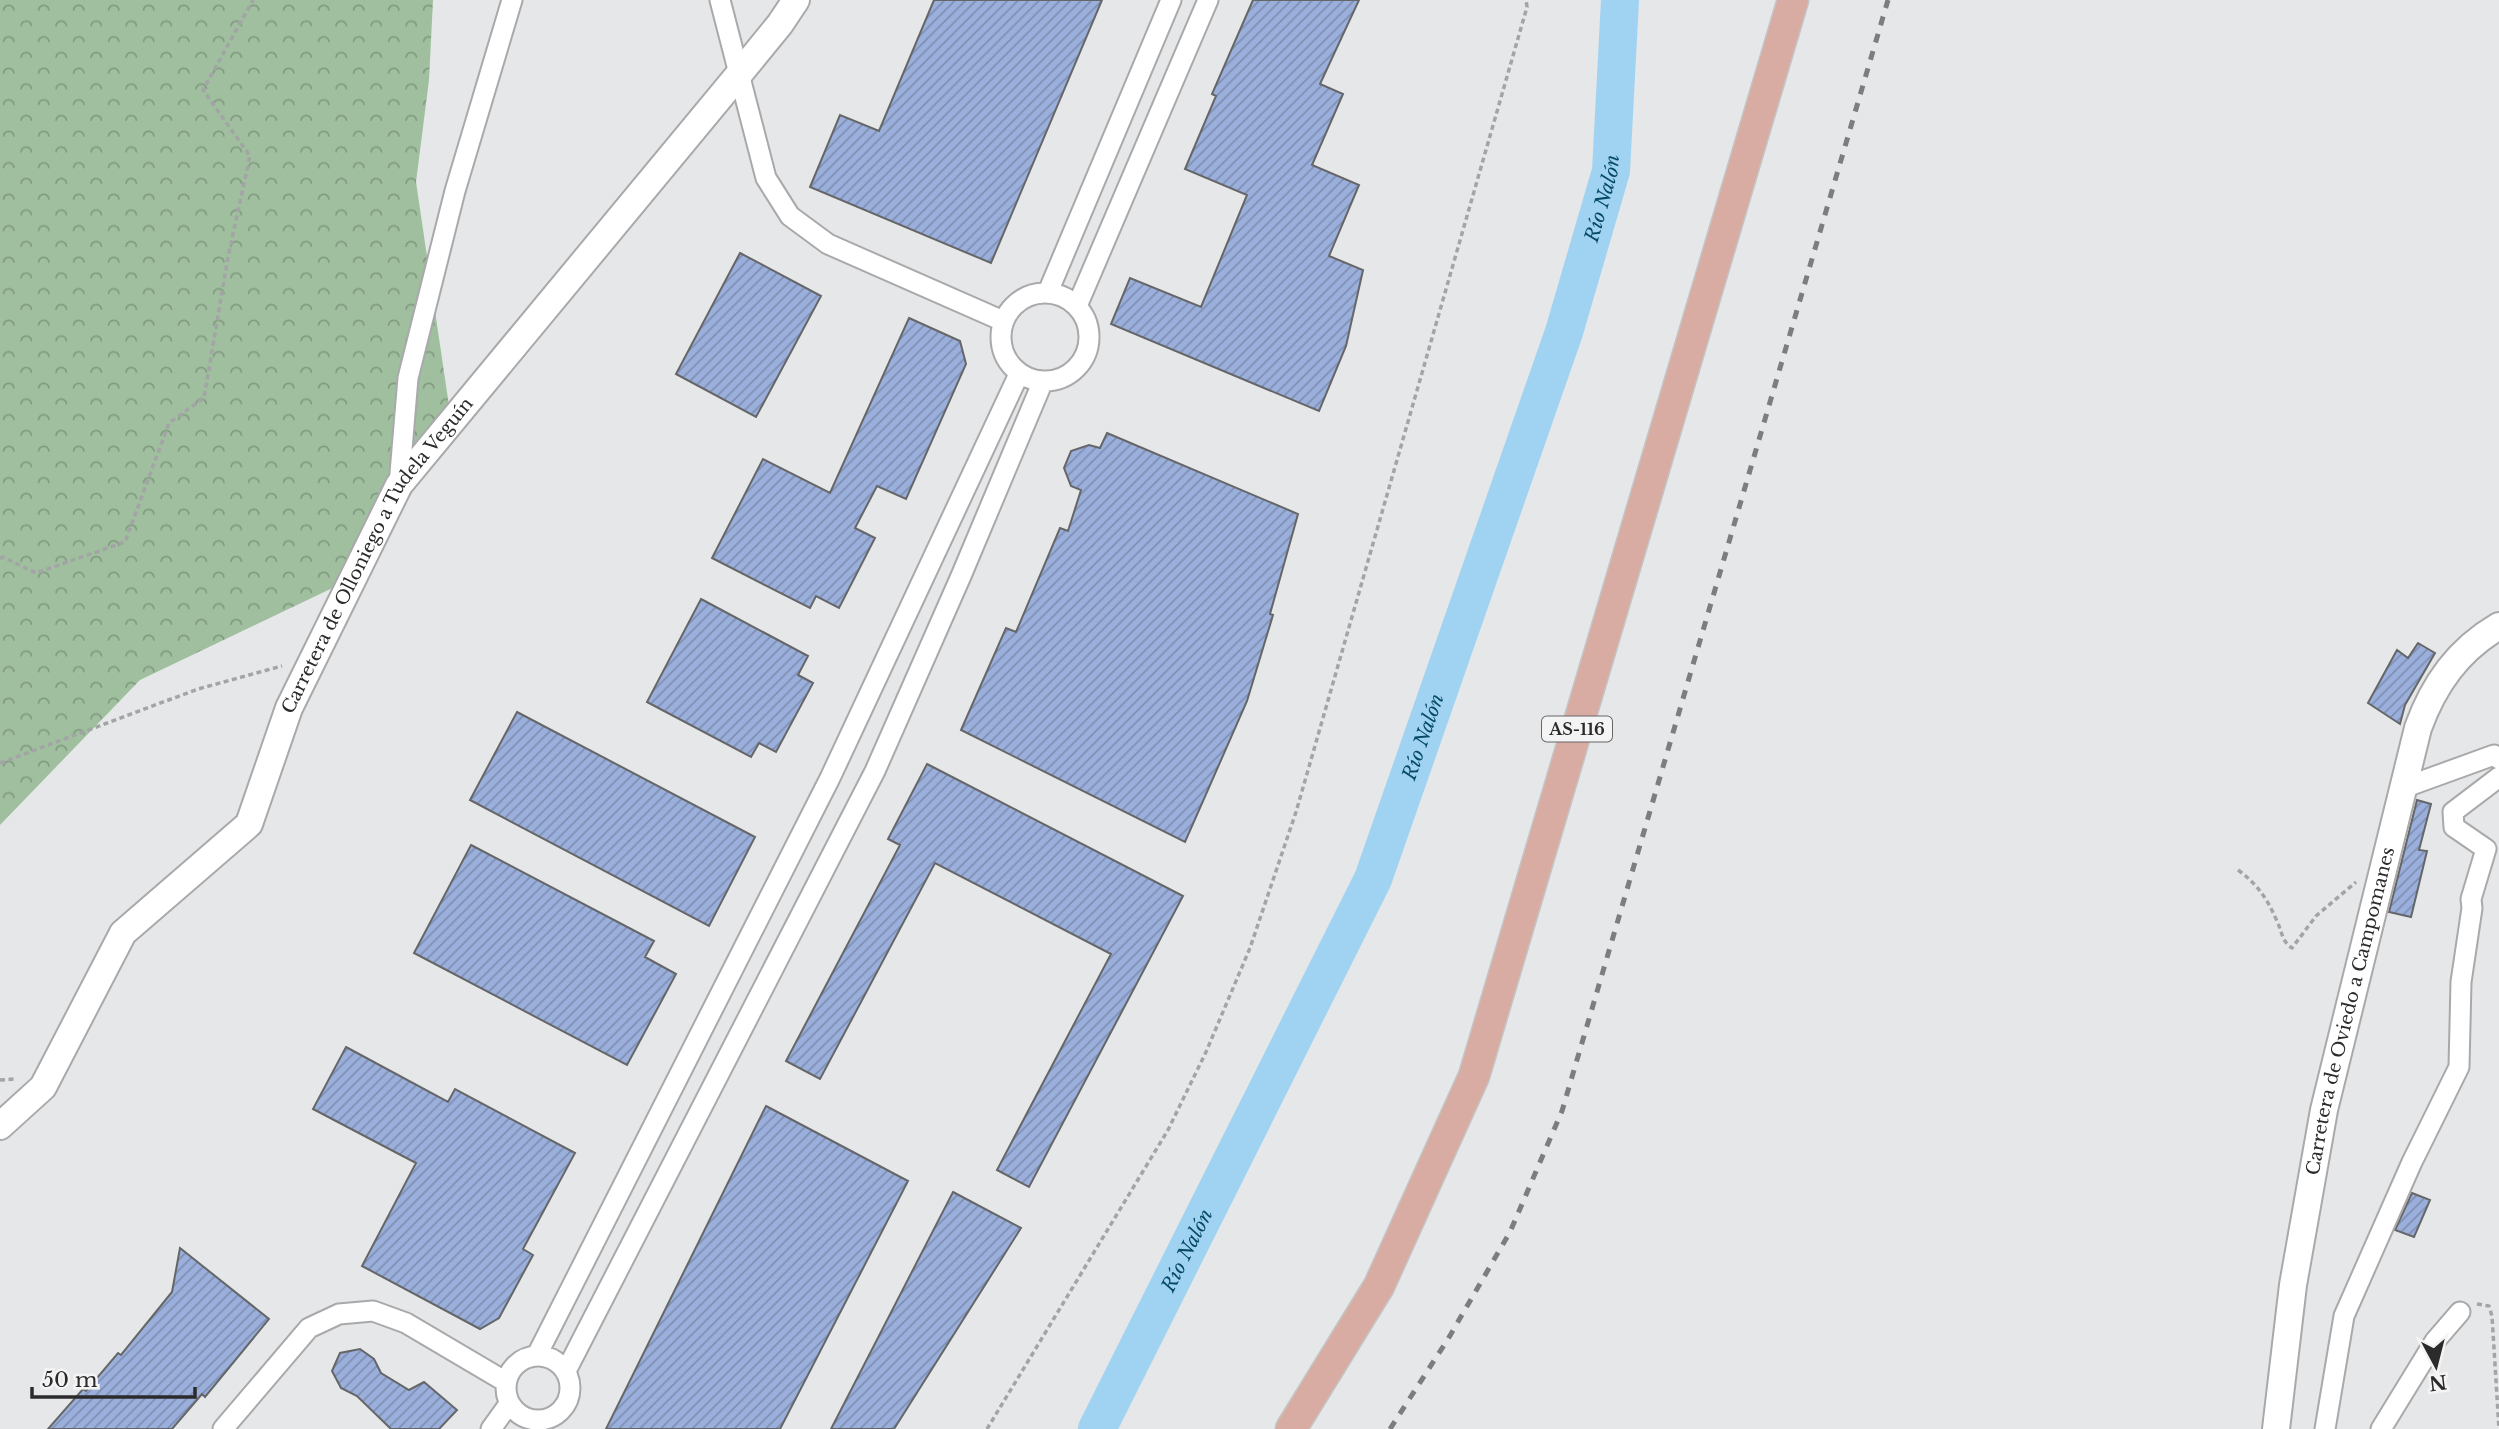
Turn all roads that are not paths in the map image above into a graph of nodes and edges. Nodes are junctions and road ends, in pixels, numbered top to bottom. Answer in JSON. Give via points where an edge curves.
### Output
{"nodes":[{"id":1,"x":512,"y":0,"type":"edge"},
{"id":2,"x":720,"y":0,"type":"edge"},
{"id":3,"x":796,"y":0,"type":"edge"},
{"id":4,"x":1171,"y":0,"type":"edge"},
{"id":5,"x":1208,"y":0,"type":"edge"},
{"id":6,"x":1793,"y":0,"type":"edge"},
{"id":7,"x":740,"y":73,"type":"junction"},
{"id":8,"x":1048,"y":292,"type":"junction"},
{"id":9,"x":1077,"y":306,"type":"junction"},
{"id":10,"x":1003,"y":321,"type":"junction"},
{"id":11,"x":1019,"y":374,"type":"junction"},
{"id":12,"x":1043,"y":381,"type":"junction"},
{"id":13,"x":399,"y":485,"type":"junction"},
{"id":14,"x":2499,"y":626,"type":"edge"},
{"id":15,"x":2499,"y":763,"type":"edge"},
{"id":16,"x":2403,"y":788,"type":"junction"},
{"id":17,"x":2493,"y":848,"type":"edge"},
{"id":18,"x":0,"y":1126,"type":"edge"},
{"id":19,"x":2460,"y":1312,"type":"road end"},
{"id":20,"x":537,"y":1355,"type":"junction"},
{"id":21,"x":566,"y":1371,"type":"junction"},
{"id":22,"x":506,"y":1382,"type":"junction"},
{"id":23,"x":509,"y":1404,"type":"junction"},
{"id":24,"x":532,"y":1425,"type":"edge"},
{"id":25,"x":223,"y":1429,"type":"edge"},
{"id":26,"x":491,"y":1429,"type":"edge"},
{"id":27,"x":1291,"y":1429,"type":"edge"},
{"id":28,"x":2276,"y":1429,"type":"edge"},
{"id":29,"x":2325,"y":1429,"type":"edge"},
{"id":30,"x":2381,"y":1429,"type":"edge"}],
"edges":[{"from":1,"to":13,"type":"street","via":[[454,191],[408,378]]},
{"from":2,"to":7,"type":"street"},
{"from":3,"to":7,"type":"street","name":"Carretera de Olloniego a Tudela Veguín"},
{"from":4,"to":8,"type":"street"},
{"from":5,"to":9,"type":"street"},
{"from":6,"to":27,"type":"main road","number":"AS-116","via":[[1474,1076],[1379,1286]]},
{"from":7,"to":10,"type":"street","via":[[766,178],[790,216],[828,244]]},
{"from":7,"to":13,"type":"street","name":"Carretera de Olloniego a Tudela Veguín"},
{"from":8,"to":9,"type":"street"},
{"from":8,"to":10,"type":"street","via":[[1023,298]]},
{"from":9,"to":12,"type":"street","via":[[1089,326],[1088,350],[1081,364],[1064,378]]},
{"from":10,"to":11,"type":"street","via":[[1002,348]]},
{"from":11,"to":12,"type":"street"},
{"from":11,"to":20,"type":"street","via":[[830,778]]},
{"from":12,"to":21,"type":"street","via":[[875,771]]},
{"from":13,"to":18,"type":"street","name":"Carretera de Olloniego a Tudela Veguín","via":[[289,708],[249,824],[123,933],[43,1087]]},
{"from":14,"to":16,"type":"street","name":"Carretera de Oviedo a Campomanes","via":[[2484,634],[2443,674],[2421,719]]},
{"from":15,"to":16,"type":"street","via":[[2494,755]]},
{"from":15,"to":17,"type":"street","via":[[2453,812],[2454,827]]},
{"from":16,"to":28,"type":"street","name":"Carretera de Oviedo a Campomanes","via":[[2324,1111],[2293,1285]]},
{"from":17,"to":29,"type":"street","via":[[2471,899],[2461,982],[2459,1067],[2343,1315]]},
{"from":19,"to":30,"type":"street","via":[[2435,1341]]},
{"from":20,"to":21,"type":"street","via":[[559,1363]]},
{"from":20,"to":22,"type":"street","via":[[516,1363]]},
{"from":21,"to":24,"type":"street","via":[[570,1395],[566,1406]]},
{"from":22,"to":23,"type":"street"},
{"from":22,"to":25,"type":"street","via":[[406,1323],[373,1311],[339,1314],[309,1328]]},
{"from":23,"to":24,"type":"street"},
{"from":23,"to":26,"type":"street"}]}
